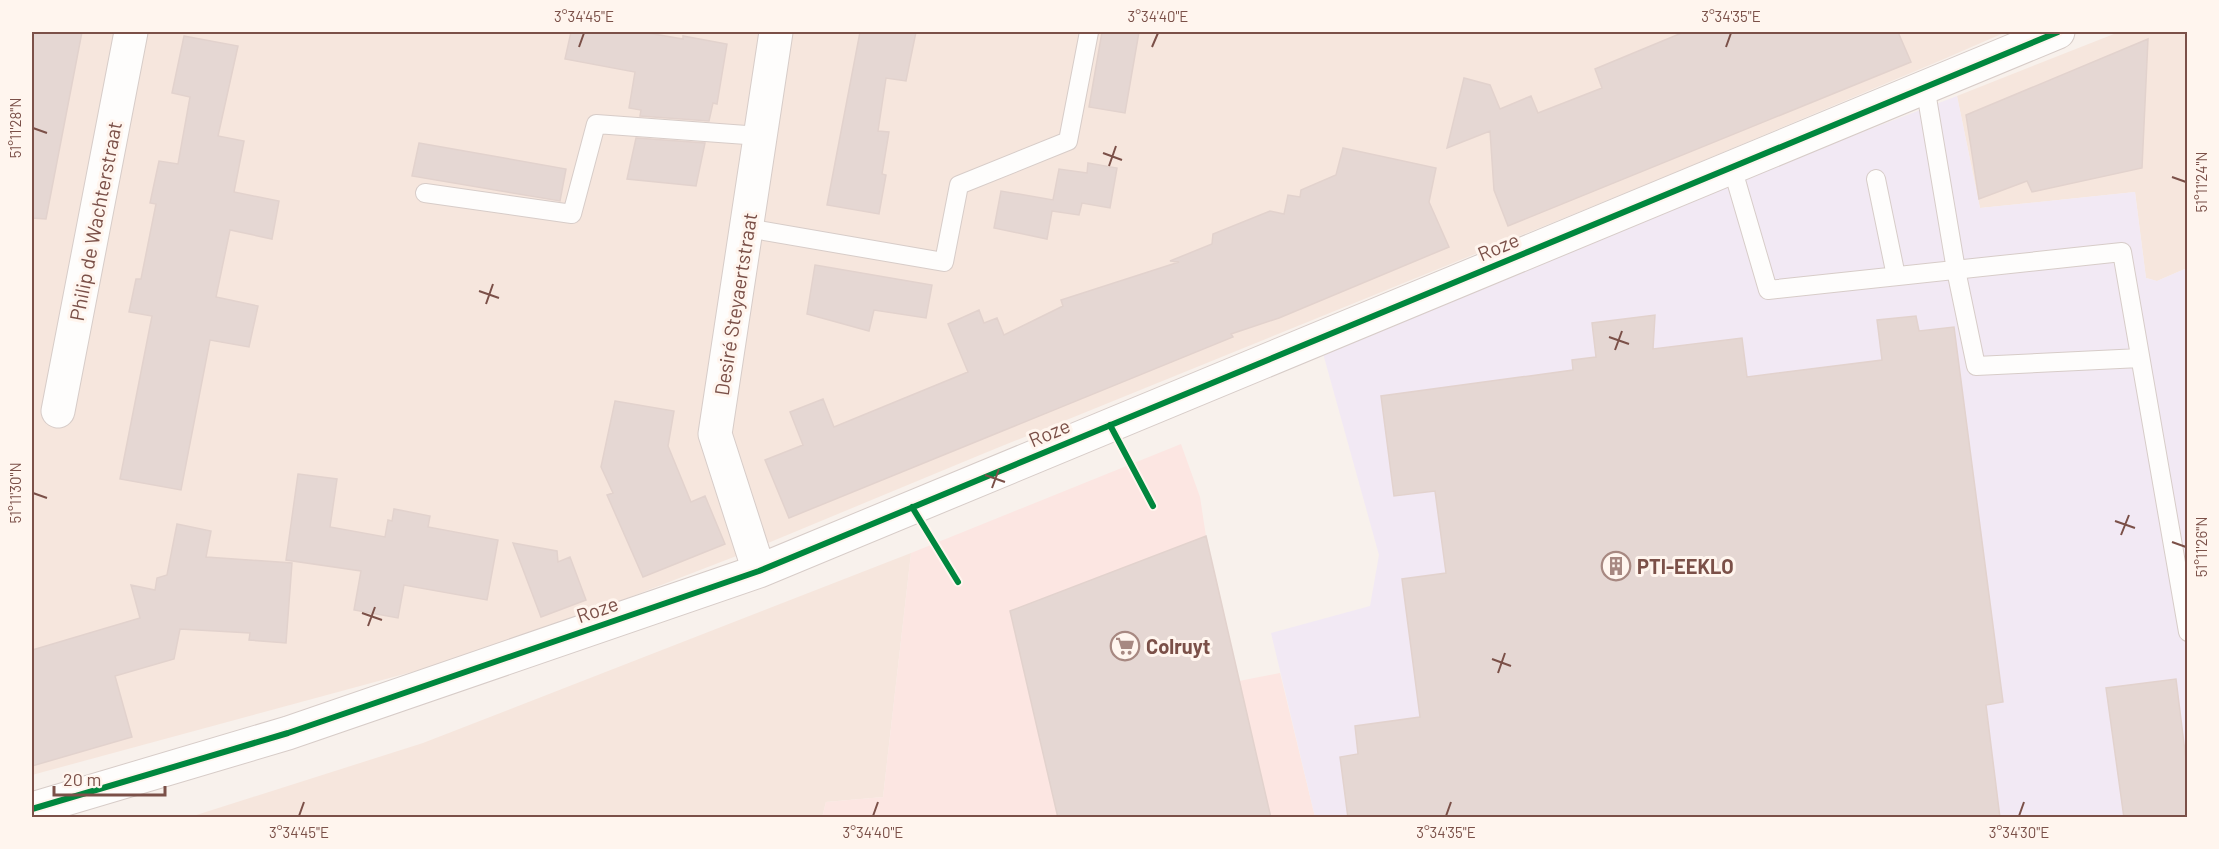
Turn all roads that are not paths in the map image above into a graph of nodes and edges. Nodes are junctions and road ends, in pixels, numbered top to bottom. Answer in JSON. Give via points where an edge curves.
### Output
{"nodes":[{"id":1,"x":131,"y":32,"type":"edge"},
{"id":2,"x":776,"y":32,"type":"edge"},
{"id":3,"x":1089,"y":32,"type":"edge"},
{"id":4,"x":2058,"y":32,"type":"edge"},
{"id":5,"x":1989,"y":46,"type":"edge"},
{"id":6,"x":1925,"y":86,"type":"junction"},
{"id":7,"x":760,"y":136,"type":"junction"},
{"id":8,"x":1732,"y":167,"type":"junction"},
{"id":9,"x":1876,"y":179,"type":"dead end"},
{"id":10,"x":425,"y":193,"type":"dead end"},
{"id":11,"x":747,"y":228,"type":"junction"},
{"id":12,"x":1956,"y":270,"type":"junction"},
{"id":13,"x":1896,"y":276,"type":"junction"},
{"id":14,"x":2140,"y":358,"type":"junction"},
{"id":15,"x":58,"y":411,"type":"dead end"},
{"id":16,"x":759,"y":570,"type":"junction"},
{"id":17,"x":2187,"y":632,"type":"edge"},
{"id":18,"x":32,"y":809,"type":"edge"}],
"edges":[{"from":1,"to":15,"type":"street","name":"Philip de Wachterstraat"},
{"from":2,"to":7,"type":"street","name":"Desiré Steyaertstraat"},
{"from":3,"to":11,"type":"lane","via":[[1068,141],[959,185],[944,262]]},
{"from":4,"to":5,"type":"street","name":"Roze"},
{"from":5,"to":6,"type":"street","name":"Roze"},
{"from":6,"to":8,"type":"street","name":"Roze"},
{"from":6,"to":12,"type":"lane"},
{"from":7,"to":10,"type":"lane","via":[[596,123],[573,214]]},
{"from":7,"to":11,"type":"street","name":"Desiré Steyaertstraat"},
{"from":8,"to":13,"type":"lane","via":[[1768,290]]},
{"from":8,"to":16,"type":"street","name":"Roze"},
{"from":9,"to":13,"type":"lane"},
{"from":11,"to":16,"type":"street","name":"Desiré Steyaertstraat","via":[[715,434]]},
{"from":12,"to":13,"type":"lane"},
{"from":12,"to":14,"type":"lane","via":[[1976,366]]},
{"from":12,"to":14,"type":"lane","via":[[2122,252]]},
{"from":14,"to":17,"type":"lane"},
{"from":16,"to":18,"type":"street","name":"Roze","via":[[288,733]]}]}
